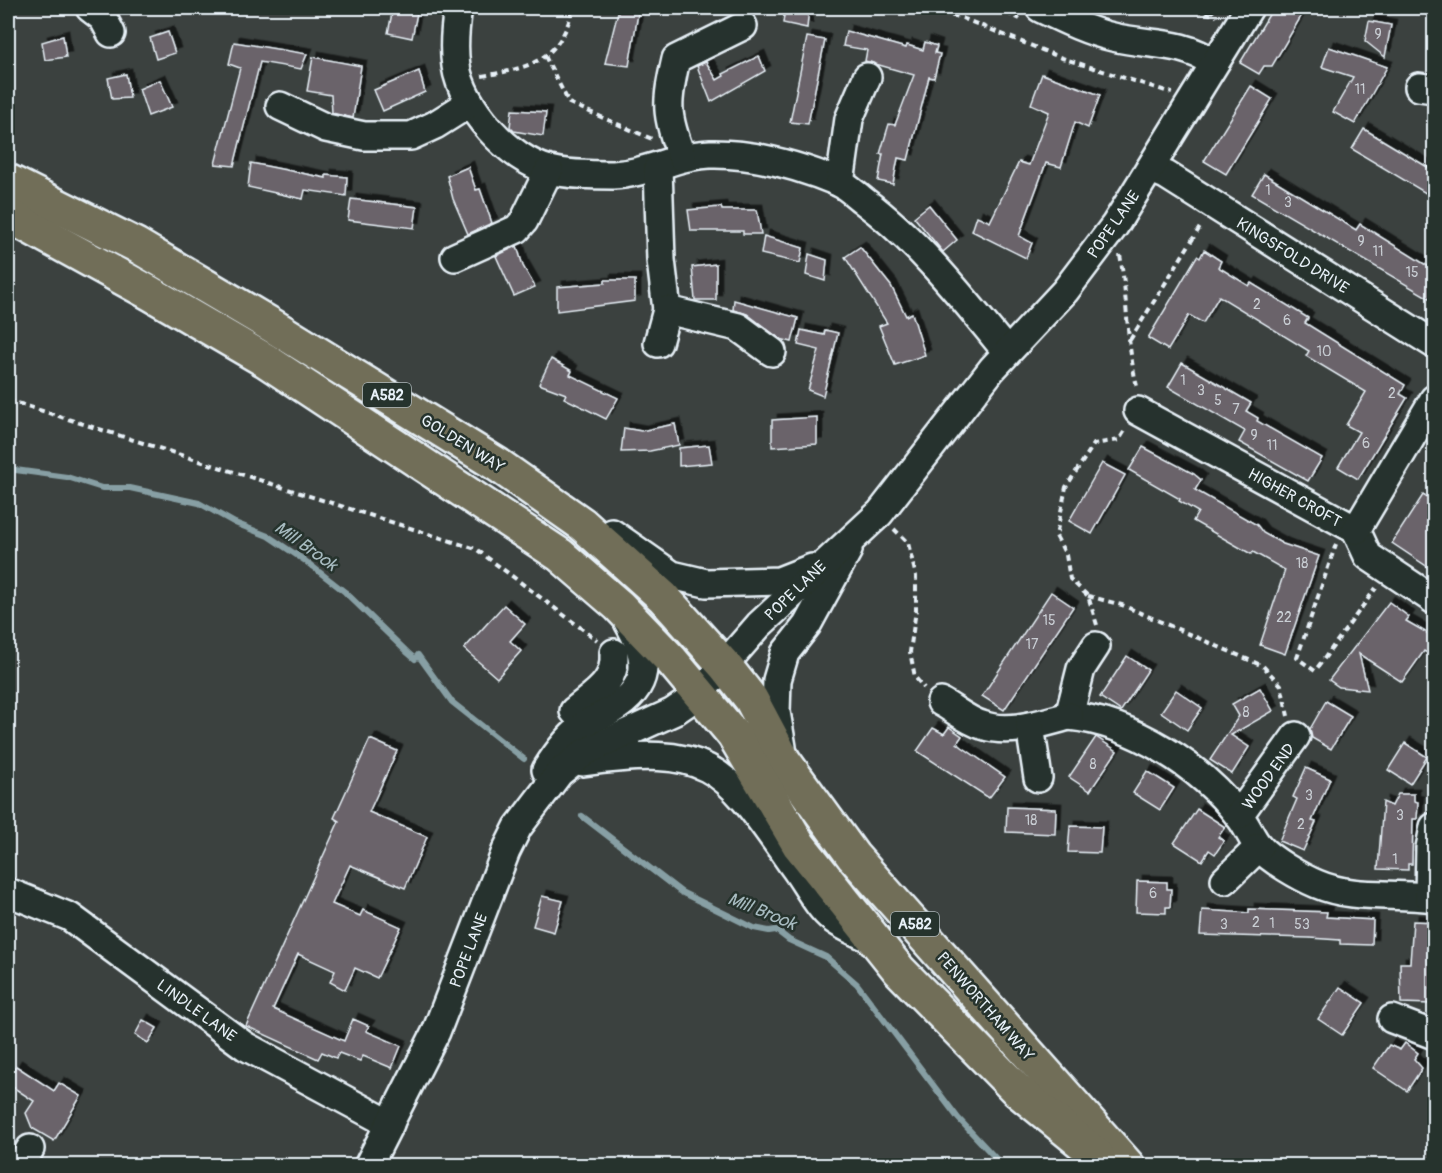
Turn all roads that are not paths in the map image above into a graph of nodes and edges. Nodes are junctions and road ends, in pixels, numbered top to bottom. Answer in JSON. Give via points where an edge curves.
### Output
{"nodes":[{"id":1,"x":90,"y":8,"type":"edge"},
{"id":2,"x":458,"y":8,"type":"edge"},
{"id":3,"x":1040,"y":8,"type":"edge"},
{"id":4,"x":1249,"y":8,"type":"edge"},
{"id":5,"x":743,"y":26,"type":"dead end"},
{"id":6,"x":111,"y":33,"type":"dead end"},
{"id":7,"x":1214,"y":63,"type":"junction"},
{"id":8,"x":867,"y":77,"type":"dead end"},
{"id":9,"x":465,"y":91,"type":"junction"},
{"id":10,"x":280,"y":106,"type":"dead end"},
{"id":11,"x":670,"y":162,"type":"junction"},
{"id":12,"x":1151,"y":169,"type":"junction"},
{"id":13,"x":549,"y":170,"type":"junction"},
{"id":14,"x":8,"y":181,"type":"edge"},
{"id":15,"x":840,"y":183,"type":"junction"},
{"id":16,"x":8,"y":215,"type":"edge"},
{"id":17,"x":455,"y":257,"type":"dead end"},
{"id":18,"x":667,"y":310,"type":"junction"},
{"id":19,"x":658,"y":343,"type":"dead end"},
{"id":20,"x":1434,"y":344,"type":"edge"},
{"id":21,"x":772,"y":352,"type":"dead end"},
{"id":22,"x":1007,"y":352,"type":"junction"},
{"id":23,"x":1434,"y":399,"type":"edge"},
{"id":24,"x":1138,"y":411,"type":"road end"},
{"id":25,"x":442,"y":432,"type":"junction"},
{"id":26,"x":1350,"y":527,"type":"junction"},
{"id":27,"x":855,"y":536,"type":"junction"},
{"id":28,"x":822,"y":564,"type":"junction"},
{"id":29,"x":1434,"y":600,"type":"edge"},
{"id":30,"x":618,"y":606,"type":"junction"},
{"id":31,"x":1096,"y":646,"type":"road end"},
{"id":32,"x":614,"y":653,"type":"road end"},
{"id":33,"x":725,"y":666,"type":"junction"},
{"id":34,"x":698,"y":695,"type":"junction"},
{"id":35,"x":941,"y":702,"type":"road end"},
{"id":36,"x":1070,"y":716,"type":"junction"},
{"id":37,"x":585,"y":724,"type":"junction"},
{"id":38,"x":1030,"y":726,"type":"junction"},
{"id":39,"x":1296,"y":736,"type":"road end"},
{"id":40,"x":784,"y":761,"type":"junction"},
{"id":41,"x":570,"y":763,"type":"junction"},
{"id":42,"x":1038,"y":778,"type":"dead end"},
{"id":43,"x":535,"y":802,"type":"junction"},
{"id":44,"x":1239,"y":815,"type":"junction"},
{"id":45,"x":1434,"y":826,"type":"edge"},
{"id":46,"x":1259,"y":847,"type":"junction"},
{"id":47,"x":1225,"y":880,"type":"dead end"},
{"id":48,"x":8,"y":892,"type":"edge"},
{"id":49,"x":1432,"y":897,"type":"edge"},
{"id":50,"x":876,"y":941,"type":"junction"},
{"id":51,"x":1392,"y":1019,"type":"dead end"},
{"id":52,"x":1434,"y":1035,"type":"edge"},
{"id":53,"x":390,"y":1124,"type":"junction"},
{"id":54,"x":368,"y":1166,"type":"edge"},
{"id":55,"x":1109,"y":1166,"type":"edge"},
{"id":56,"x":1128,"y":1166,"type":"edge"}],
"edges":[{"from":1,"to":6,"type":"street","via":[[103,18]]},
{"from":2,"to":9,"type":"street","via":[[456,68]]},
{"from":3,"to":7,"type":"street","via":[[1113,37],[1197,51]]},
{"from":4,"to":7,"type":"street","name":"POPE LANE"},
{"from":5,"to":11,"type":"street","via":[[676,59],[669,92]]},
{"from":7,"to":12,"type":"street","name":"POPE LANE"},
{"from":8,"to":15,"type":"street","via":[[849,119]]},
{"from":9,"to":10,"type":"street","via":[[435,125],[411,136],[364,136],[326,128]]},
{"from":9,"to":13,"type":"street","via":[[493,133],[517,154]]},
{"from":11,"to":13,"type":"street","via":[[614,175]]},
{"from":11,"to":15,"type":"street","via":[[711,154],[770,160]]},
{"from":11,"to":18,"type":"street","via":[[661,260]]},
{"from":12,"to":20,"type":"street","name":"KINGSFOLD DRIVE"},
{"from":12,"to":22,"type":"street","name":"POPE LANE","via":[[1065,291]]},
{"from":13,"to":17,"type":"street","via":[[517,229]]},
{"from":14,"to":25,"type":"highway","name":"GOLDEN WAY","number":"A582","via":[[136,245],[391,397]]},
{"from":15,"to":22,"type":"street","via":[[888,219],[955,289]]},
{"from":16,"to":30,"type":"highway","number":"A582","via":[[265,360],[561,555]]},
{"from":18,"to":19,"type":"street"},
{"from":18,"to":21,"type":"street","via":[[738,327]]},
{"from":22,"to":27,"type":"street","name":"POPE LANE","via":[[880,513]]},
{"from":23,"to":26,"type":"street"},
{"from":24,"to":26,"type":"street","name":"HIGHER CROFT"},
{"from":25,"to":28,"type":"street","via":[[486,446],[523,467],[672,575],[706,583],[746,584],[779,581]]},
{"from":25,"to":33,"type":"highway","name":"GOLDEN WAY","number":"A582","via":[[498,465],[582,524],[663,597]]},
{"from":26,"to":29,"type":"street","name":"HIGHER CROFT","via":[[1368,556]]},
{"from":27,"to":28,"type":"street","name":"POPE LANE"},
{"from":27,"to":40,"type":"street","via":[[807,625],[785,653],[777,680],[776,712]]},
{"from":28,"to":33,"type":"street","name":"POPE LANE","via":[[759,625]]},
{"from":30,"to":34,"type":"highway","number":"A582","via":[[672,661]]},
{"from":30,"to":37,"type":"street","via":[[644,654],[643,675],[635,692]]},
{"from":31,"to":36,"type":"street","via":[[1081,669]]},
{"from":32,"to":37,"type":"street","via":[[615,670],[607,684],[574,711]]},
{"from":33,"to":34,"type":"street","name":"POPE LANE"},
{"from":33,"to":40,"type":"highway","name":"PENWORTHAM WAY","number":"A582","via":[[751,699]]},
{"from":34,"to":41,"type":"street","name":"POPE LANE","via":[[673,712],[585,752]]},
{"from":34,"to":50,"type":"highway","name":"PENWORTHAM WAY","number":"A582","via":[[734,735],[799,845]]},
{"from":35,"to":38,"type":"street","via":[[981,725]]},
{"from":36,"to":38,"type":"street"},
{"from":36,"to":44,"type":"street","via":[[1096,718],[1163,748],[1201,777]]},
{"from":37,"to":43,"type":"street","via":[[555,757]]},
{"from":38,"to":42,"type":"street"},
{"from":39,"to":44,"type":"street","name":"WOOD END"},
{"from":40,"to":56,"type":"highway","name":"PENWORTHAM WAY","number":"A582","via":[[853,856]]},
{"from":41,"to":43,"type":"street","name":"POPE LANE"},
{"from":41,"to":50,"type":"street","via":[[662,756],[710,767],[747,799],[831,918]]},
{"from":43,"to":53,"type":"street","name":"POPE LANE","via":[[506,851],[436,1032]]},
{"from":44,"to":46,"type":"street"},
{"from":45,"to":49,"type":"street","via":[[1430,848]]},
{"from":46,"to":47,"type":"street"},
{"from":46,"to":49,"type":"street","via":[[1296,873],[1336,891]]},
{"from":48,"to":53,"type":"street","name":"LINDLE LANE","via":[[70,917],[245,1046]]},
{"from":50,"to":55,"type":"highway","name":"PENWORTHAM WAY","number":"A582","via":[[899,970],[1017,1090]]},
{"from":51,"to":52,"type":"street"},
{"from":53,"to":54,"type":"street","name":"POPE LANE"}]}
